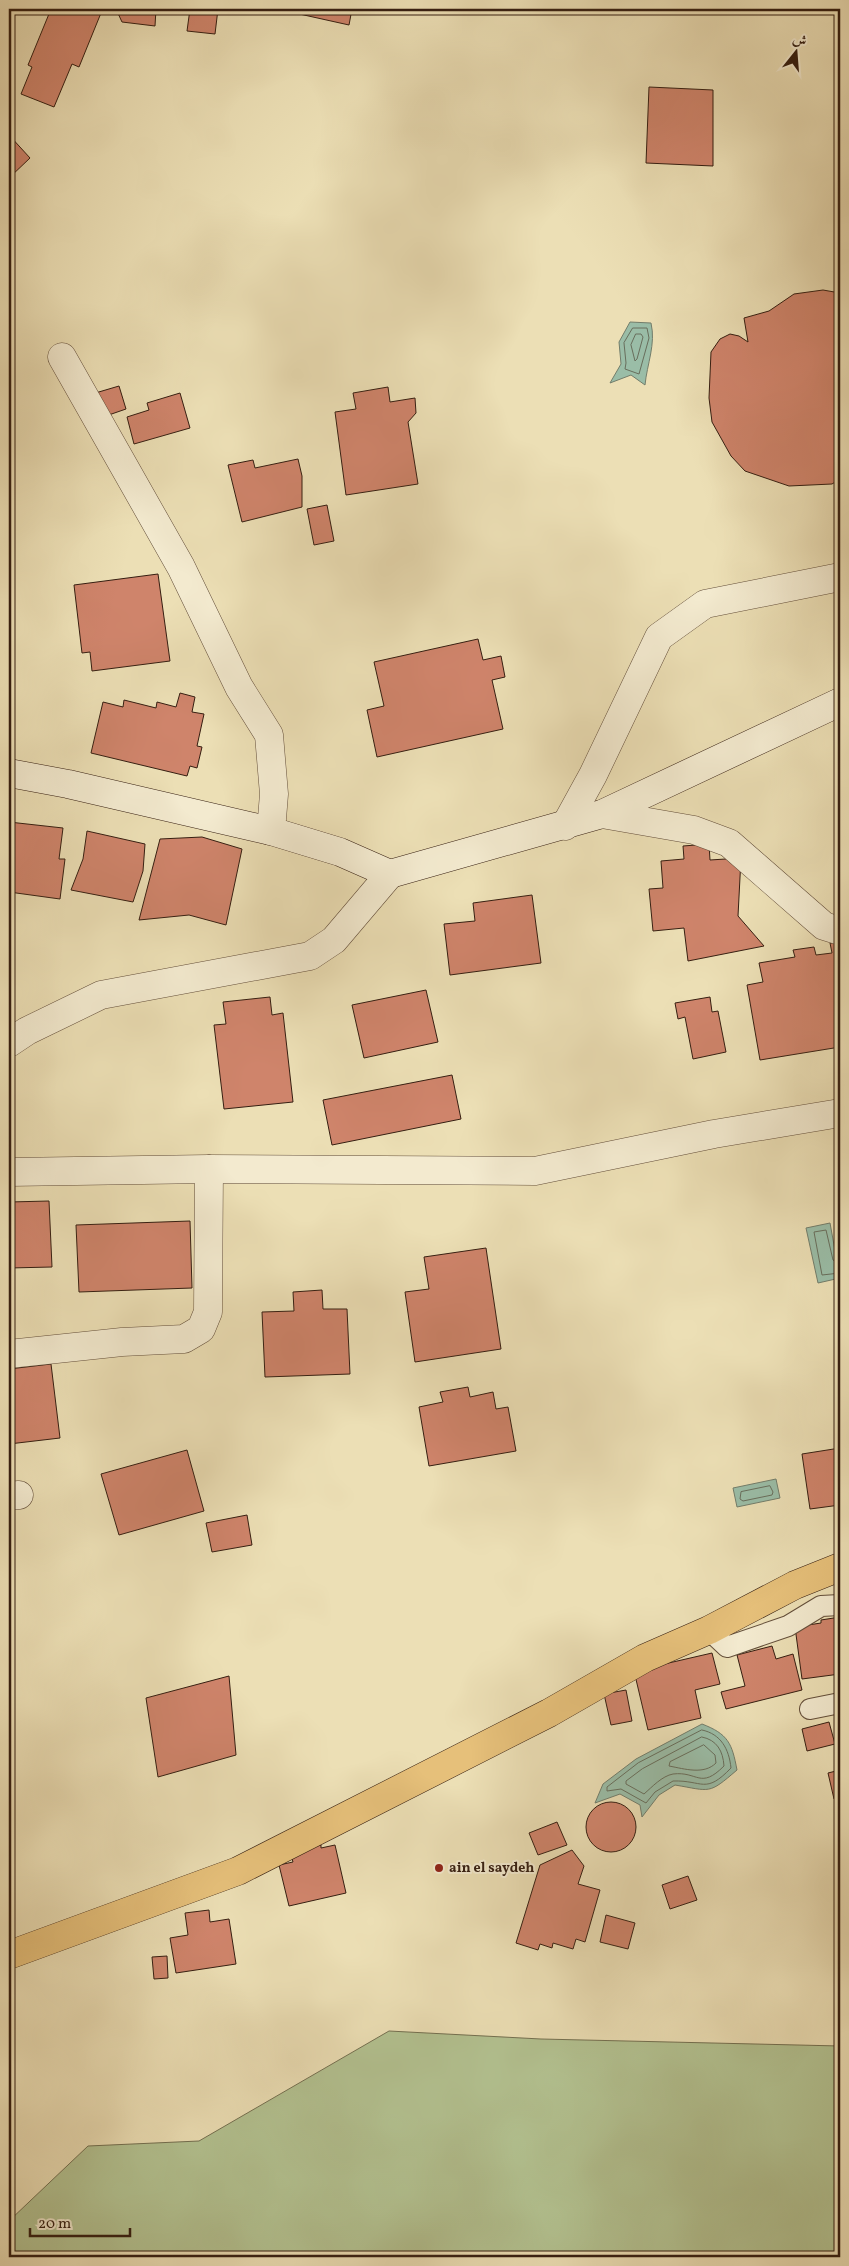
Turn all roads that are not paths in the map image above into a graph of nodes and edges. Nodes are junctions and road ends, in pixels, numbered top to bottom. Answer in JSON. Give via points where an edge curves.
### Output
{"nodes":[{"id":1,"x":62,"y":357,"type":"dead end"},
{"id":2,"x":840,"y":576,"type":"edge"},
{"id":3,"x":840,"y":702,"type":"edge"},
{"id":4,"x":9,"y":773,"type":"edge"},
{"id":5,"x":602,"y":814,"type":"junction"},
{"id":6,"x":565,"y":826,"type":"junction"},
{"id":7,"x":271,"y":831,"type":"junction"},
{"id":8,"x":390,"y":874,"type":"junction"},
{"id":9,"x":840,"y":931,"type":"edge"},
{"id":10,"x":9,"y":1043,"type":"edge"},
{"id":11,"x":840,"y":1113,"type":"edge"},
{"id":12,"x":210,"y":1169,"type":"junction"},
{"id":13,"x":9,"y":1172,"type":"edge"},
{"id":14,"x":9,"y":1354,"type":"edge"},
{"id":15,"x":840,"y":1567,"type":"edge"},
{"id":16,"x":840,"y":1605,"type":"edge"},
{"id":17,"x":709,"y":1630,"type":"junction"},
{"id":18,"x":840,"y":1703,"type":"edge"},
{"id":19,"x":810,"y":1709,"type":"dead end"},
{"id":20,"x":9,"y":1955,"type":"edge"}],
"edges":[{"from":1,"to":7,"type":"street","via":[[181,567],[239,686],[269,735],[274,794]]},
{"from":2,"to":6,"type":"street","via":[[705,604],[659,637]]},
{"from":3,"to":5,"type":"street"},
{"from":4,"to":7,"type":"street"},
{"from":5,"to":6,"type":"street"},
{"from":5,"to":9,"type":"street","via":[[694,830],[729,843],[824,926]]},
{"from":6,"to":8,"type":"street"},
{"from":7,"to":8,"type":"street","via":[[340,852]]},
{"from":8,"to":10,"type":"street","via":[[334,940],[310,956],[102,995]]},
{"from":11,"to":12,"type":"street","via":[[714,1134],[535,1171]]},
{"from":12,"to":13,"type":"street"},
{"from":12,"to":14,"type":"street","via":[[208,1312],[201,1329],[184,1339]]},
{"from":15,"to":17,"type":"main road"},
{"from":16,"to":17,"type":"lane","via":[[821,1606],[788,1626],[727,1647]]},
{"from":17,"to":20,"type":"main road","via":[[645,1658],[548,1713],[238,1871]]},
{"from":18,"to":19,"type":"lane"}]}
